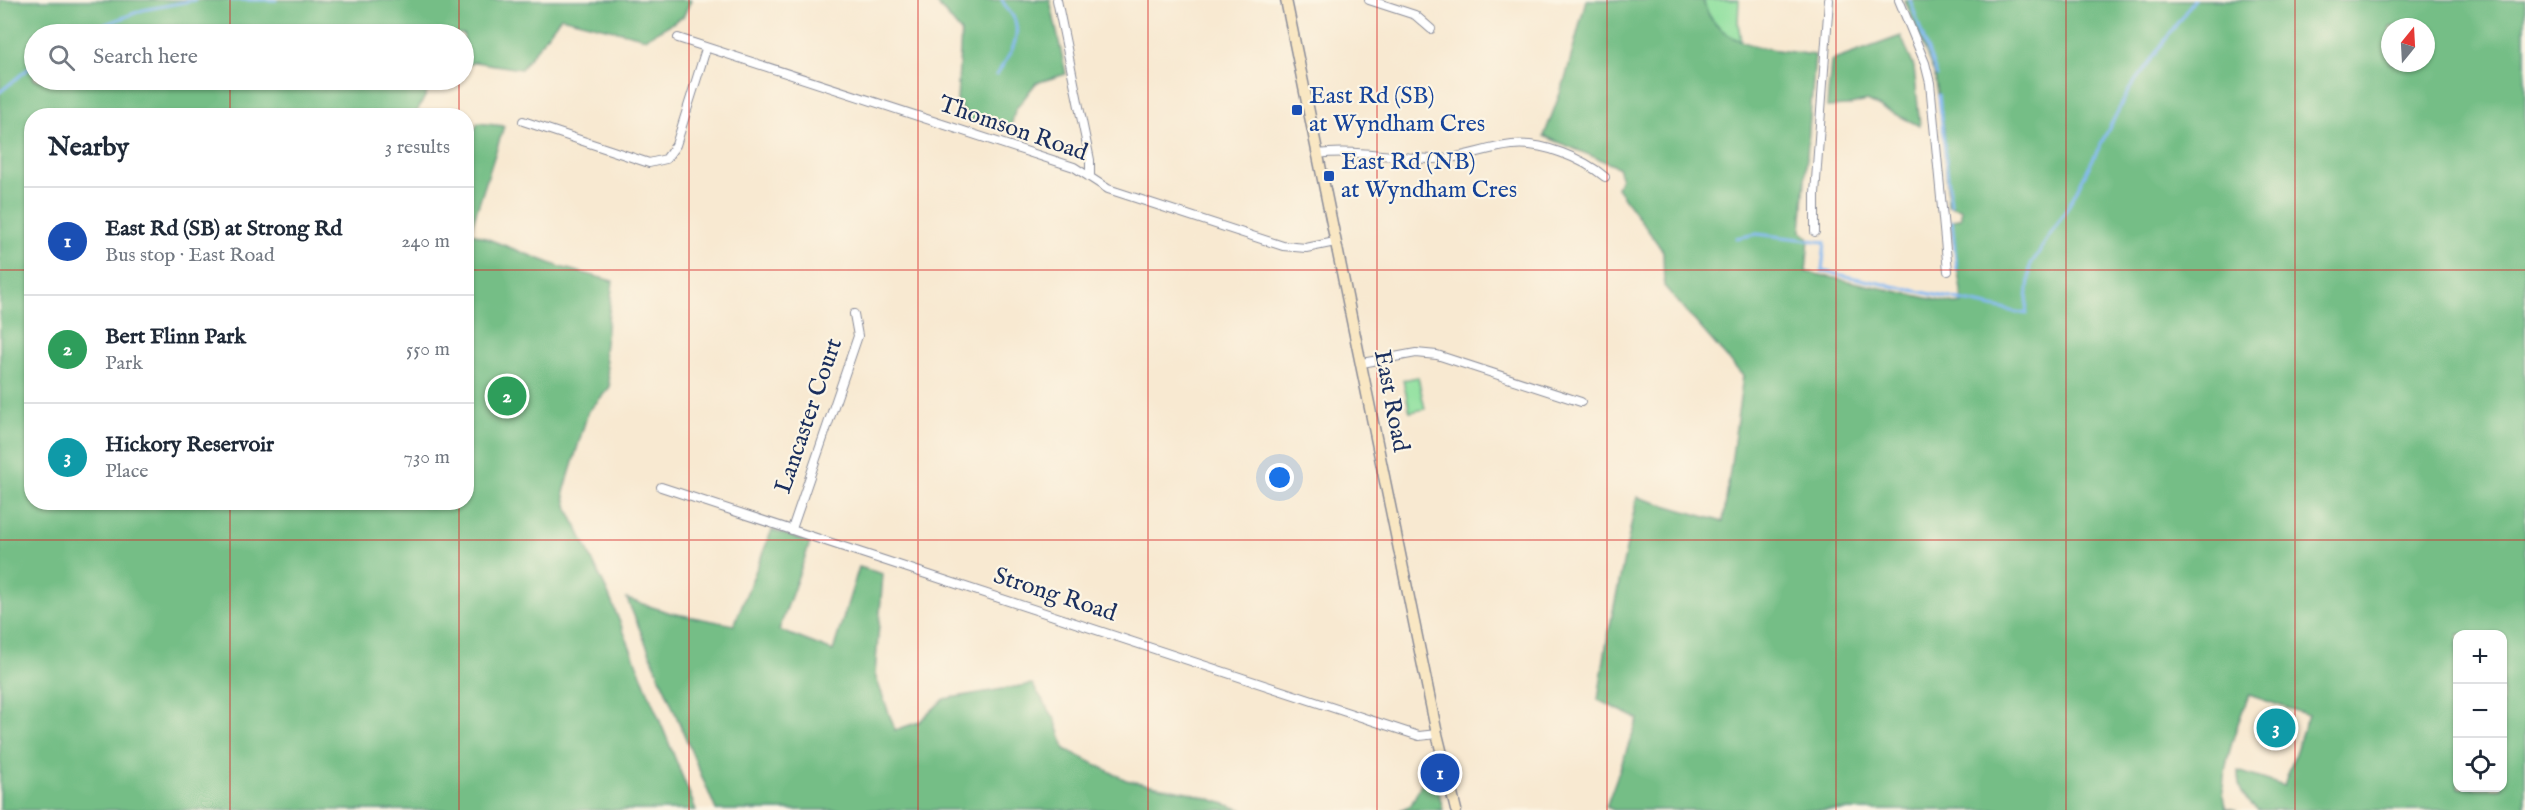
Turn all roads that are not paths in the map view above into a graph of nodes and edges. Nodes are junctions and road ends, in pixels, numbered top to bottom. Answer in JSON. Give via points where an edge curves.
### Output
{"nodes":[{"id":1,"x":1057,"y":0,"type":"edge"},
{"id":2,"x":1286,"y":0,"type":"edge"},
{"id":3,"x":1369,"y":0,"type":"edge"},
{"id":4,"x":1829,"y":0,"type":"edge"},
{"id":5,"x":1899,"y":0,"type":"edge"},
{"id":6,"x":1431,"y":29,"type":"dead end"},
{"id":7,"x":678,"y":38,"type":"dead end"},
{"id":8,"x":706,"y":48,"type":"junction"},
{"id":9,"x":523,"y":121,"type":"dead end"},
{"id":10,"x":1317,"y":154,"type":"junction"},
{"id":11,"x":1090,"y":176,"type":"junction"},
{"id":12,"x":1605,"y":177,"type":"dead end"},
{"id":13,"x":1815,"y":232,"type":"dead end"},
{"id":14,"x":1335,"y":242,"type":"junction"},
{"id":15,"x":1948,"y":271,"type":"dead end"},
{"id":16,"x":854,"y":314,"type":"dead end"},
{"id":17,"x":1362,"y":363,"type":"junction"},
{"id":18,"x":1581,"y":402,"type":"dead end"},
{"id":19,"x":661,"y":487,"type":"dead end"},
{"id":20,"x":792,"y":530,"type":"junction"},
{"id":21,"x":1437,"y":734,"type":"junction"},
{"id":22,"x":1456,"y":810,"type":"edge"}],
"edges":[{"from":1,"to":11,"type":"street"},
{"from":2,"to":10,"type":"main road","name":"East Road"},
{"from":3,"to":6,"type":"street","via":[[1415,15]]},
{"from":4,"to":13,"type":"street"},
{"from":5,"to":15,"type":"street","via":[[1930,83]]},
{"from":7,"to":8,"type":"street","name":"Thomson Road"},
{"from":8,"to":9,"type":"street","via":[[676,145],[666,159],[649,163]]},
{"from":8,"to":11,"type":"street","name":"Thomson Road","via":[[1074,167]]},
{"from":10,"to":12,"type":"street","via":[[1448,159],[1525,145],[1590,164]]},
{"from":10,"to":14,"type":"main road","name":"East Road"},
{"from":11,"to":14,"type":"street","name":"Thomson Road","via":[[1108,189],[1283,246],[1306,248]]},
{"from":14,"to":17,"type":"main road","name":"East Road"},
{"from":16,"to":20,"type":"street","name":"Lancaster Court","via":[[858,336]]},
{"from":17,"to":18,"type":"street","via":[[1416,353],[1437,355]]},
{"from":17,"to":21,"type":"main road","name":"East Road"},
{"from":19,"to":20,"type":"street","name":"Strong Road"},
{"from":20,"to":21,"type":"street","name":"Strong Road","via":[[1419,736]]},
{"from":21,"to":22,"type":"main road","name":"East Road"}]}
